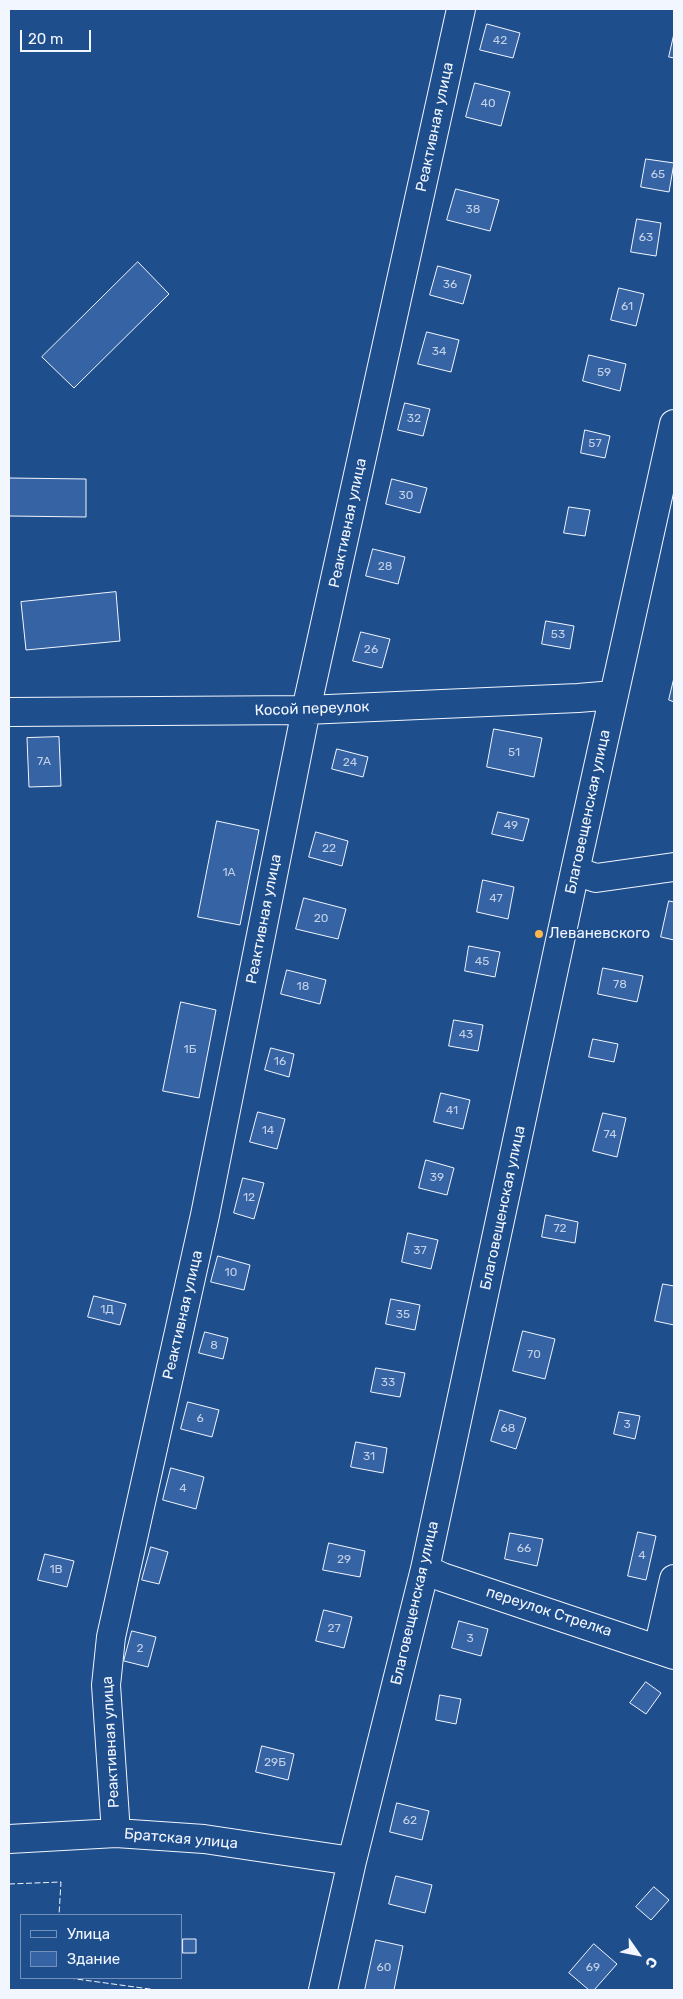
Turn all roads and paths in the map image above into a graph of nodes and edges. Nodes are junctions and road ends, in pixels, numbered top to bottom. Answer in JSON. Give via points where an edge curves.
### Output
{"nodes":[{"id":1,"x":461,"y":9,"type":"edge"},
{"id":2,"x":674,"y":424,"type":"edge"},
{"id":3,"x":614,"y":695,"type":"junction"},
{"id":4,"x":306,"y":710,"type":"junction"},
{"id":5,"x":9,"y":712,"type":"edge"},
{"id":6,"x":674,"y":867,"type":"edge"},
{"id":7,"x":575,"y":871,"type":"junction"},
{"id":8,"x":425,"y":1569,"type":"junction"},
{"id":9,"x":674,"y":1579,"type":"edge"},
{"id":10,"x":666,"y":1652,"type":"edge"},
{"id":11,"x":116,"y":1833,"type":"junction"},
{"id":12,"x":9,"y":1839,"type":"edge"},
{"id":13,"x":352,"y":1862,"type":"junction"},
{"id":14,"x":323,"y":1990,"type":"edge"}],
"edges":[{"from":1,"to":4,"type":"street","name":"Реактивная улица"},
{"from":2,"to":3,"type":"street","name":"Благовещенская улица"},
{"from":3,"to":4,"type":"street","name":"Косой переулок"},
{"from":3,"to":7,"type":"street","name":"Благовещенская улица"},
{"from":4,"to":5,"type":"street","name":"Косой переулок"},
{"from":4,"to":11,"type":"street","name":"Реактивная улица","via":[[205,1215],[111,1638],[106,1686]]},
{"from":6,"to":7,"type":"street","via":[[596,878]]},
{"from":7,"to":8,"type":"street","name":"Благовещенская улица"},
{"from":8,"to":10,"type":"street","name":"переулок Стрелка"},
{"from":8,"to":13,"type":"street","name":"Благовещенская улица"},
{"from":9,"to":10,"type":"street"},
{"from":11,"to":12,"type":"street","name":"Братская улица"},
{"from":11,"to":13,"type":"street","name":"Братская улица","via":[[204,1839]]},
{"from":13,"to":14,"type":"street","name":"Благовещенская улица"}]}
